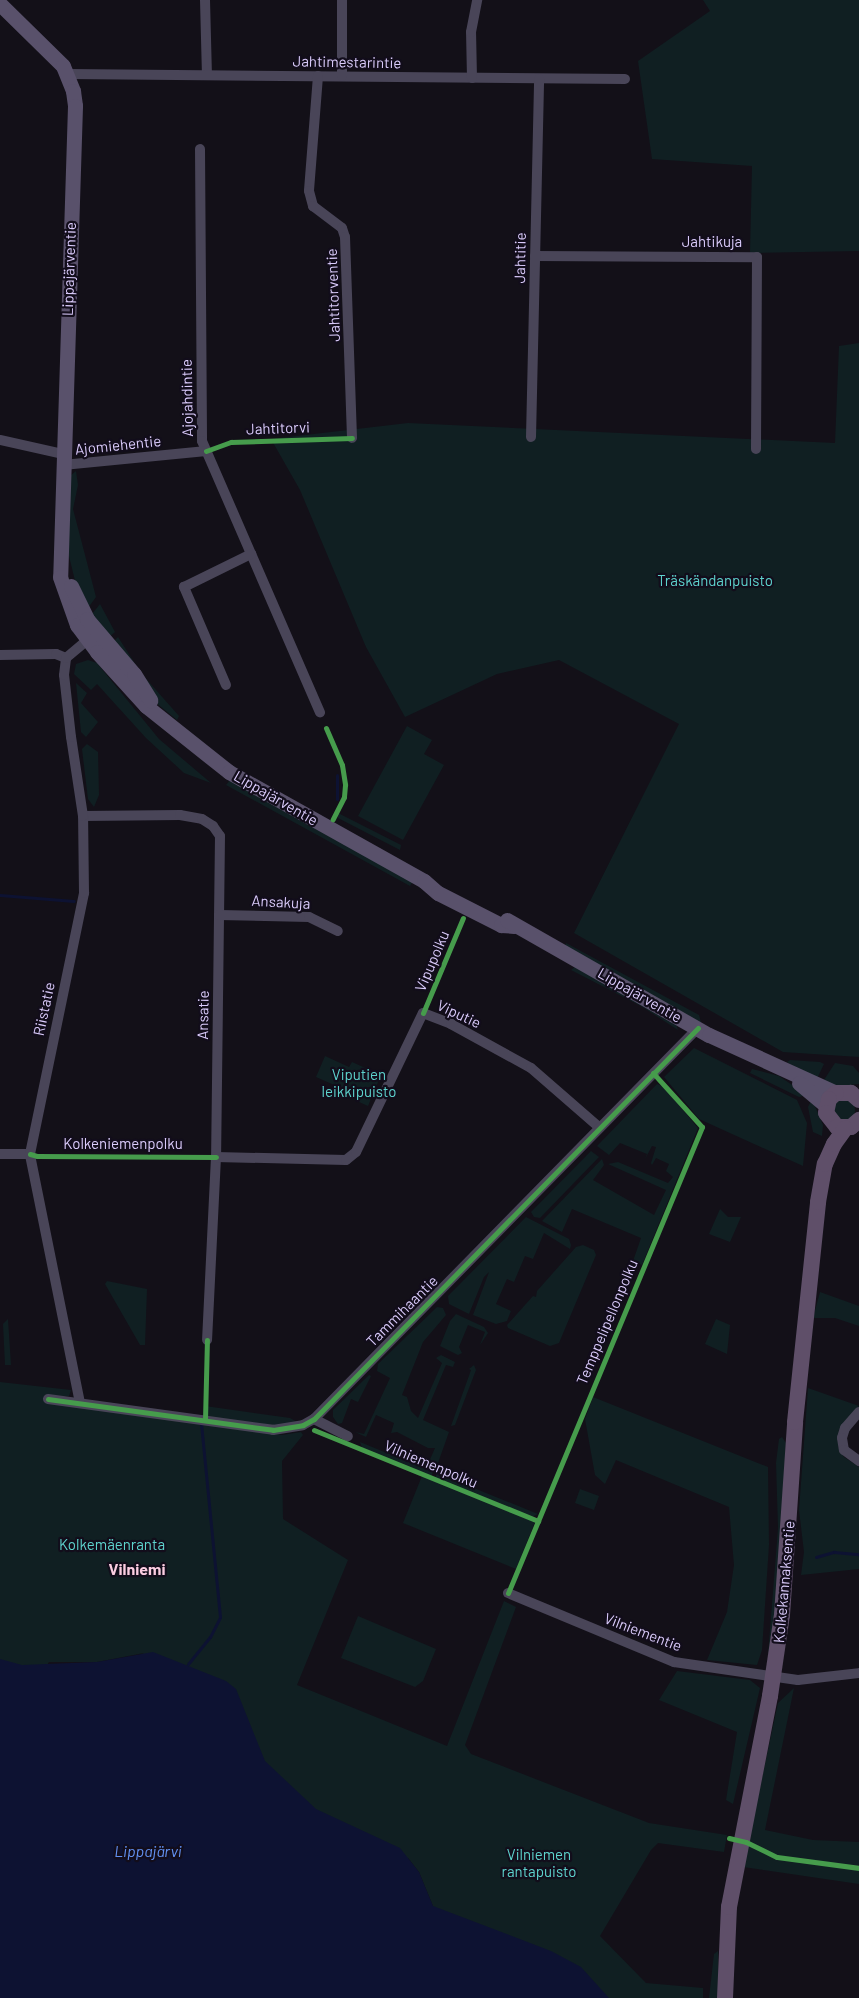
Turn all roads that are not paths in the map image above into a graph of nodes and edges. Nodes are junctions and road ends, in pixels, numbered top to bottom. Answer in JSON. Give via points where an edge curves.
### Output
{"nodes":[{"id":1,"x":205,"y":0,"type":"edge"},
{"id":2,"x":342,"y":0,"type":"edge"},
{"id":3,"x":477,"y":0,"type":"edge"},
{"id":4,"x":0,"y":4,"type":"edge"},
{"id":5,"x":68,"y":74,"type":"junction"},
{"id":6,"x":207,"y":75,"type":"junction"},
{"id":7,"x":318,"y":76,"type":"junction"},
{"id":8,"x":342,"y":76,"type":"junction"},
{"id":9,"x":472,"y":78,"type":"junction"},
{"id":10,"x":539,"y":78,"type":"junction"},
{"id":11,"x":625,"y":80,"type":"dead end"},
{"id":12,"x":200,"y":149,"type":"dead end"},
{"id":13,"x":535,"y":256,"type":"junction"},
{"id":14,"x":532,"y":437,"type":"dead end"},
{"id":15,"x":352,"y":438,"type":"dead end"},
{"id":16,"x":0,"y":440,"type":"edge"},
{"id":17,"x":756,"y":449,"type":"dead end"},
{"id":18,"x":206,"y":451,"type":"junction"},
{"id":19,"x":63,"y":460,"type":"junction"},
{"id":20,"x":251,"y":554,"type":"junction"},
{"id":21,"x":92,"y":636,"type":"junction"},
{"id":22,"x":0,"y":655,"type":"edge"},
{"id":23,"x":66,"y":658,"type":"junction"},
{"id":24,"x":226,"y":685,"type":"dead end"},
{"id":25,"x":320,"y":712,"type":"dead end"},
{"id":26,"x":83,"y":816,"type":"junction"},
{"id":27,"x":219,"y":915,"type":"junction"},
{"id":28,"x":338,"y":931,"type":"dead end"},
{"id":29,"x":698,"y":1028,"type":"junction"},
{"id":30,"x":843,"y":1100,"type":"edge"},
{"id":31,"x":852,"y":1124,"type":"edge"},
{"id":32,"x":600,"y":1128,"type":"junction"},
{"id":33,"x":0,"y":1154,"type":"edge"},
{"id":34,"x":30,"y":1154,"type":"junction"},
{"id":35,"x":216,"y":1157,"type":"junction"},
{"id":36,"x":825,"y":1164,"type":"junction"},
{"id":37,"x":207,"y":1340,"type":"dead end"},
{"id":38,"x":48,"y":1399,"type":"dead end"},
{"id":39,"x":80,"y":1403,"type":"junction"},
{"id":40,"x":859,"y":1412,"type":"edge"},
{"id":41,"x":314,"y":1420,"type":"junction"},
{"id":42,"x":348,"y":1436,"type":"dead end"},
{"id":43,"x":859,"y":1461,"type":"edge"},
{"id":44,"x":508,"y":1593,"type":"dead end"},
{"id":45,"x":859,"y":1673,"type":"edge"},
{"id":46,"x":774,"y":1677,"type":"junction"},
{"id":47,"x":725,"y":1998,"type":"edge"}],
"edges":[{"from":1,"to":6,"type":"street"},
{"from":2,"to":8,"type":"street"},
{"from":3,"to":9,"type":"street","via":[[471,32]]},
{"from":4,"to":5,"type":"main road","name":"Lippajärventie","via":[[41,42]]},
{"from":5,"to":6,"type":"street","name":"Jahtimestarintie"},
{"from":5,"to":19,"type":"main road","name":"Lippajärventie","via":[[75,106]]},
{"from":6,"to":7,"type":"street","name":"Jahtimestarintie"},
{"from":7,"to":8,"type":"street","name":"Jahtimestarintie"},
{"from":7,"to":15,"type":"street","name":"Jahtitorventie","via":[[309,191],[313,206],[342,228],[346,237]]},
{"from":8,"to":9,"type":"street","name":"Jahtimestarintie"},
{"from":9,"to":10,"type":"street","name":"Jahtimestarintie"},
{"from":10,"to":11,"type":"street","name":"Jahtimestarintie"},
{"from":10,"to":13,"type":"street","name":"Jahtitie"},
{"from":12,"to":18,"type":"street","name":"Ajojahdintie","via":[[201,433]]},
{"from":13,"to":14,"type":"street","name":"Jahtitie"},
{"from":13,"to":17,"type":"street","name":"Jahtikuja","via":[[758,257]]},
{"from":16,"to":19,"type":"street","name":"Ajomiehentie"},
{"from":18,"to":19,"type":"street","name":"Ajomiehentie"},
{"from":18,"to":20,"type":"street","name":"Ajojahdintie"},
{"from":19,"to":21,"type":"main road","name":"Lippajärventie","via":[[61,562]]},
{"from":20,"to":24,"type":"street","via":[[184,587]]},
{"from":20,"to":25,"type":"street","name":"Ajojahdintie"},
{"from":21,"to":23,"type":"street"},
{"from":21,"to":29,"type":"main road","name":"Lippajärventie","via":[[134,674],[162,718],[229,772],[424,880],[430,888],[490,920],[514,926]]},
{"from":22,"to":23,"type":"street","via":[[56,654]]},
{"from":23,"to":26,"type":"street","name":"Riistatie","via":[[64,675]]},
{"from":26,"to":27,"type":"street","name":"Ansatie","via":[[180,815],[202,819],[213,826],[220,836]]},
{"from":26,"to":34,"type":"street","name":"Riistatie","via":[[84,892]]},
{"from":27,"to":28,"type":"street","name":"Ansakuja","via":[[308,917]]},
{"from":27,"to":35,"type":"street","name":"Ansatie"},
{"from":29,"to":30,"type":"main road","name":"Lippajärventie"},
{"from":29,"to":32,"type":"street","name":"Tammihaantie"},
{"from":30,"to":31,"type":"main road","via":[[837,1127]]},
{"from":30,"to":36,"type":"main road","name":"Kolkekannaksentie","via":[[823,1149]]},
{"from":31,"to":36,"type":"main road","name":"Kolkekannaksentie","via":[[834,1144]]},
{"from":32,"to":35,"type":"street","name":"Viputie","via":[[531,1068],[451,1024],[423,1013],[356,1152],[346,1160]]},
{"from":32,"to":41,"type":"street","name":"Tammihaantie"},
{"from":33,"to":34,"type":"street"},
{"from":34,"to":39,"type":"street","name":"Riistatie"},
{"from":35,"to":37,"type":"street","name":"Ansatie"},
{"from":36,"to":46,"type":"main road","name":"Kolkekannaksentie","via":[[805,1306],[788,1552]]},
{"from":38,"to":39,"type":"street","name":"Tammihaantie"},
{"from":39,"to":41,"type":"street","name":"Tammihaantie","via":[[273,1430]]},
{"from":40,"to":43,"type":"street","via":[[845,1428],[842,1438],[844,1450]]},
{"from":41,"to":42,"type":"street"},
{"from":44,"to":46,"type":"street","name":"Vilniementie","via":[[674,1662]]},
{"from":45,"to":46,"type":"street","name":"Vilniementie","via":[[798,1680]]},
{"from":46,"to":47,"type":"main road","name":"Kolkekannaksentie","via":[[729,1907]]}]}
